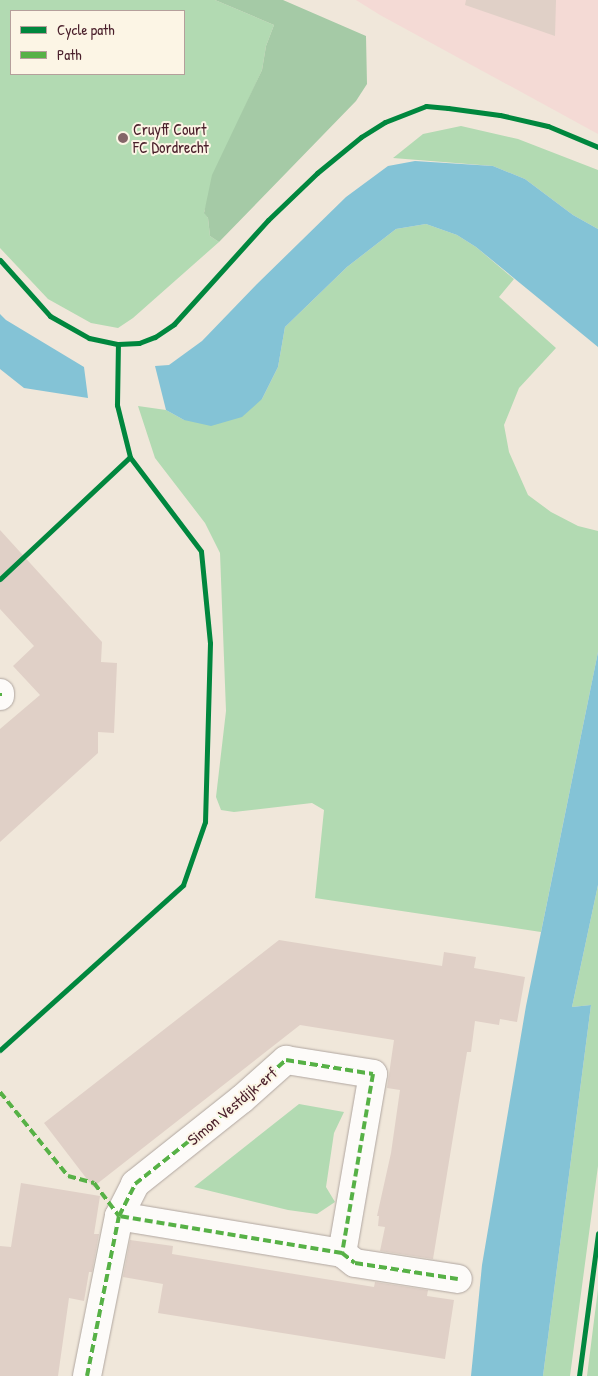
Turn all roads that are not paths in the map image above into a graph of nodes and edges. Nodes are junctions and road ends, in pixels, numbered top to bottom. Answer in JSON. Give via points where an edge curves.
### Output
{"nodes":[{"id":1,"x":119,"y":1216,"type":"junction"},
{"id":2,"x":342,"y":1253,"type":"junction"},
{"id":3,"x":458,"y":1279,"type":"dead end"},
{"id":4,"x":87,"y":1376,"type":"edge"}],
"edges":[{"from":1,"to":2,"type":"street"},
{"from":1,"to":2,"type":"street","name":"Simon Vestdijk-erf","via":[[135,1184],[286,1060],[373,1074]]},
{"from":1,"to":4,"type":"street","name":"Simon Vestdijk-erf"},
{"from":2,"to":3,"type":"street","via":[[355,1263]]}]}
